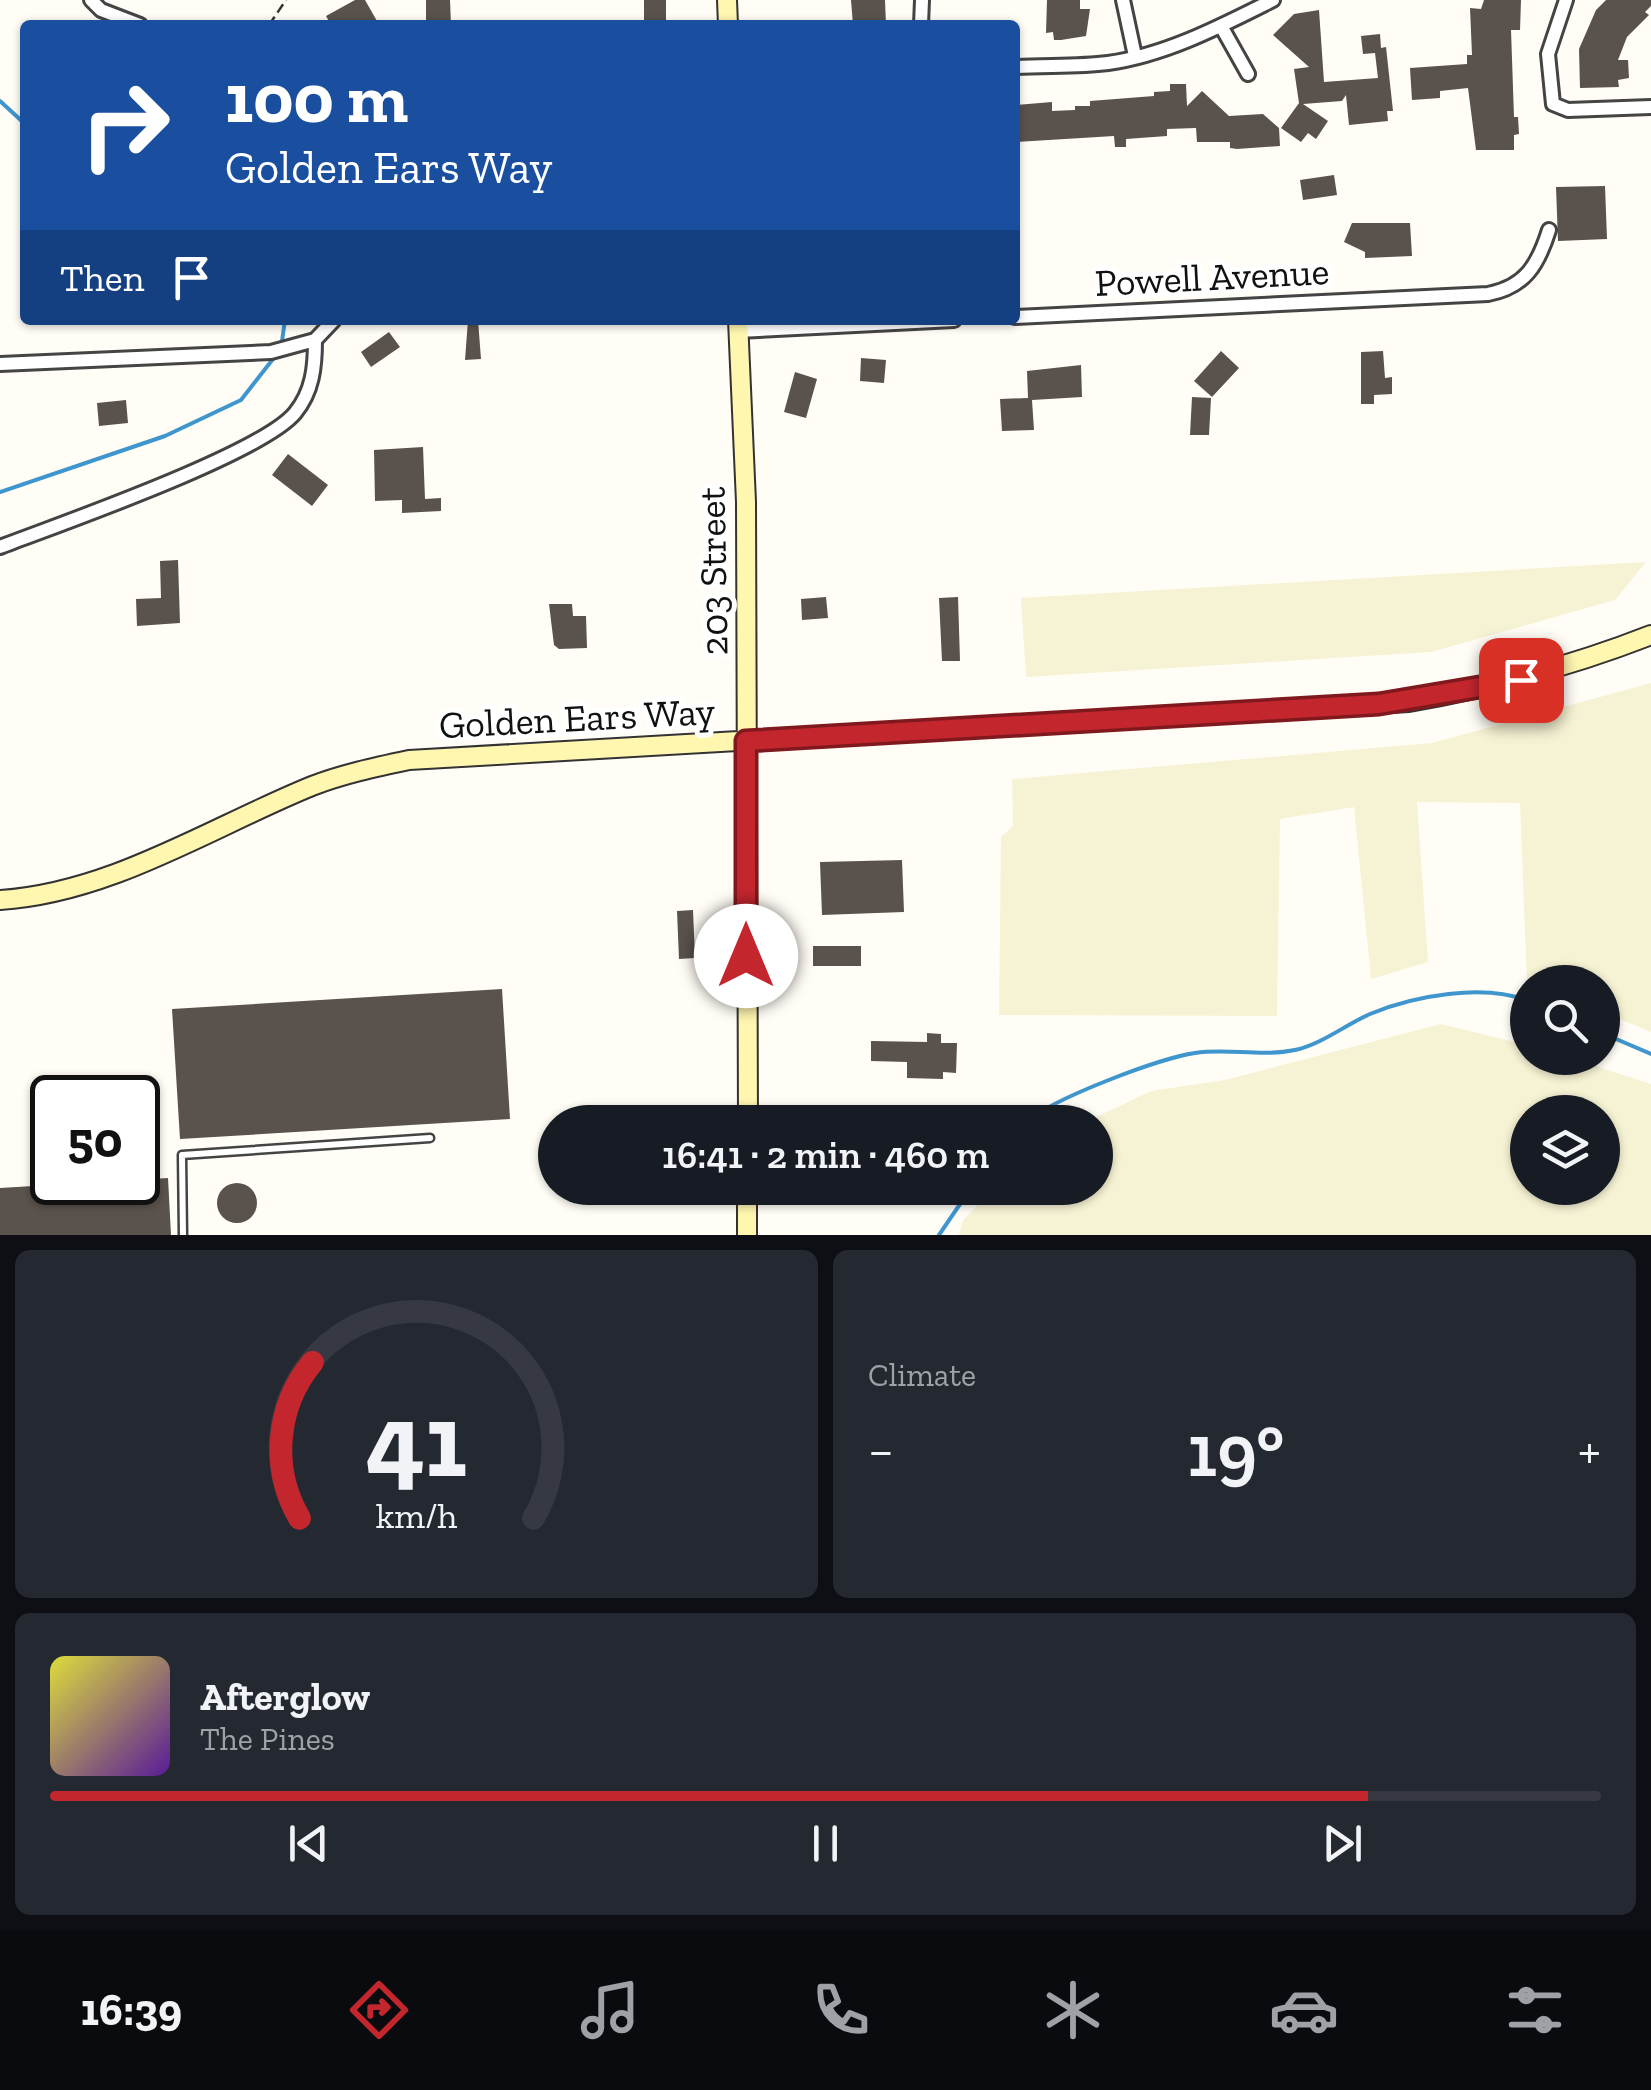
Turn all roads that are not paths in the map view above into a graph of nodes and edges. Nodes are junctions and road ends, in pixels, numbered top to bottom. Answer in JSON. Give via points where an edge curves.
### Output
{"nodes":[{"id":1,"x":91,"y":0,"type":"edge"},
{"id":2,"x":1123,"y":0,"type":"edge"},
{"id":3,"x":1274,"y":0,"type":"edge"},
{"id":4,"x":1566,"y":0,"type":"edge"},
{"id":5,"x":118,"y":20,"type":"edge"},
{"id":6,"x":1221,"y":26,"type":"junction"},
{"id":7,"x":1135,"y":56,"type":"junction"},
{"id":8,"x":1020,"y":66,"type":"edge"},
{"id":9,"x":1248,"y":74,"type":"dead end"},
{"id":10,"x":1651,"y":107,"type":"edge"},
{"id":11,"x":1548,"y":230,"type":"dead end"},
{"id":12,"x":1020,"y":317,"type":"edge"},
{"id":13,"x":329,"y":325,"type":"edge"},
{"id":14,"x":738,"y":325,"type":"edge"},
{"id":15,"x":315,"y":340,"type":"junction"},
{"id":16,"x":0,"y":364,"type":"edge"},
{"id":17,"x":0,"y":546,"type":"edge"},
{"id":18,"x":1651,"y":635,"type":"edge"},
{"id":19,"x":746,"y":741,"type":"junction"},
{"id":20,"x":0,"y":900,"type":"edge"},
{"id":21,"x":748,"y":1105,"type":"edge"},
{"id":22,"x":430,"y":1138,"type":"dead end"},
{"id":23,"x":747,"y":1205,"type":"edge"},
{"id":24,"x":183,"y":1235,"type":"edge"},
{"id":25,"x":747,"y":1235,"type":"edge"}],
"edges":[{"from":1,"to":5,"type":"street"},
{"from":2,"to":7,"type":"street"},
{"from":3,"to":6,"type":"street"},
{"from":4,"to":10,"type":"street","via":[[1548,54],[1549,95],[1556,107]]},
{"from":6,"to":7,"type":"street"},
{"from":6,"to":9,"type":"street"},
{"from":7,"to":8,"type":"street"},
{"from":11,"to":12,"type":"street","name":"Powell Avenue","via":[[1542,254],[1522,284],[1488,294]]},
{"from":13,"to":15,"type":"street"},
{"from":14,"to":19,"type":"main road","name":"203 Street"},
{"from":15,"to":16,"type":"street","via":[[271,352]]},
{"from":15,"to":17,"type":"street","via":[[313,380],[296,412],[274,431]]},
{"from":18,"to":19,"type":"main road","name":"Golden Ears Way","via":[[1545,673],[1409,702]]},
{"from":19,"to":20,"type":"main road","name":"Golden Ears Way","via":[[409,760],[314,785],[122,870]]},
{"from":19,"to":21,"type":"main road","name":"203 Street"},
{"from":22,"to":24,"type":"lane","via":[[182,1155]]},
{"from":23,"to":25,"type":"main road"}]}
